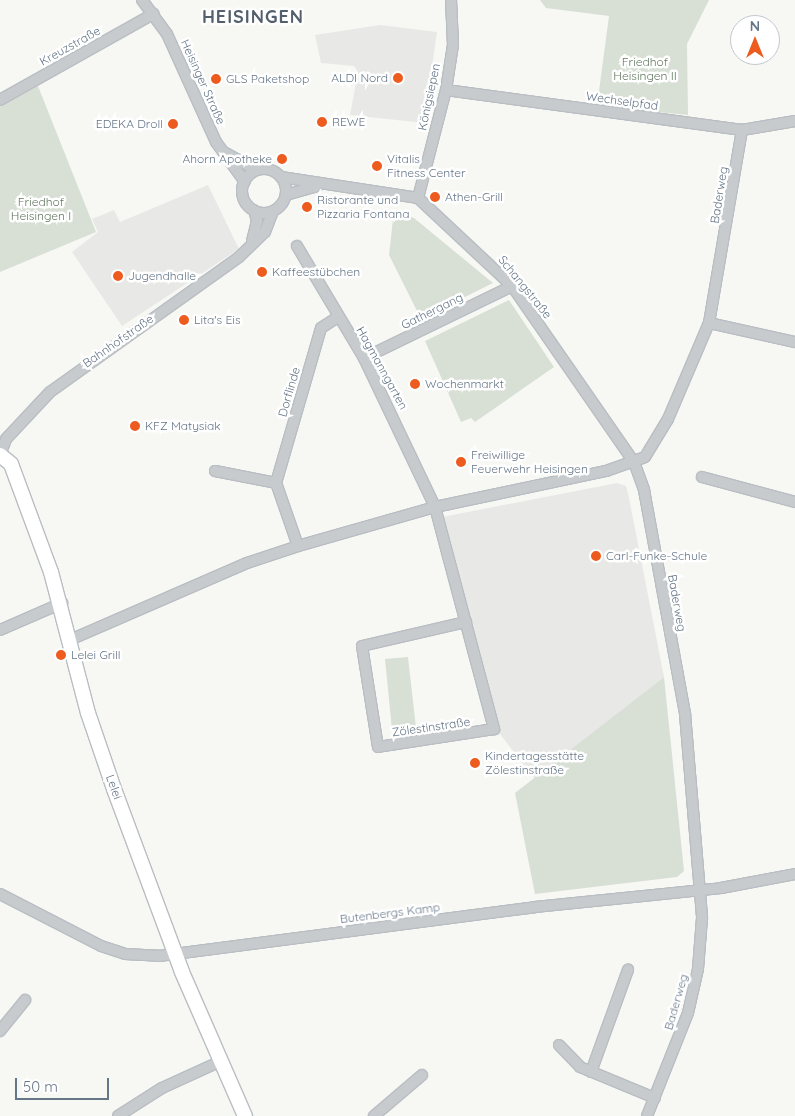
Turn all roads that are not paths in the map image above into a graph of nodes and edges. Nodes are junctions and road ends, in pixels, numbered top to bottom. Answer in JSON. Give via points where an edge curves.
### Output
{"nodes":[{"id":1,"x":142,"y":0,"type":"edge"},
{"id":2,"x":451,"y":0,"type":"edge"},
{"id":3,"x":153,"y":14,"type":"junction"},
{"id":4,"x":446,"y":90,"type":"junction"},
{"id":5,"x":0,"y":100,"type":"edge"},
{"id":6,"x":795,"y":121,"type":"edge"},
{"id":7,"x":742,"y":130,"type":"junction"},
{"id":8,"x":221,"y":150,"type":"junction"},
{"id":9,"x":256,"y":170,"type":"junction"},
{"id":10,"x":281,"y":177,"type":"junction"},
{"id":11,"x":245,"y":182,"type":"junction"},
{"id":12,"x":322,"y":185,"type":"junction"},
{"id":13,"x":286,"y":195,"type":"junction"},
{"id":14,"x":418,"y":198,"type":"junction"},
{"id":15,"x":254,"y":210,"type":"junction"},
{"id":16,"x":273,"y":211,"type":"junction"},
{"id":17,"x":252,"y":242,"type":"junction"},
{"id":18,"x":297,"y":246,"type":"dead end"},
{"id":19,"x":512,"y":286,"type":"junction"},
{"id":20,"x":338,"y":317,"type":"junction"},
{"id":21,"x":709,"y":323,"type":"junction"},
{"id":22,"x":795,"y":342,"type":"edge"},
{"id":23,"x":364,"y":358,"type":"junction"},
{"id":24,"x":0,"y":455,"type":"edge"},
{"id":25,"x":634,"y":462,"type":"junction"},
{"id":26,"x":215,"y":471,"type":"dead end"},
{"id":27,"x":702,"y":477,"type":"dead end"},
{"id":28,"x":276,"y":483,"type":"junction"},
{"id":29,"x":795,"y":502,"type":"edge"},
{"id":30,"x":435,"y":507,"type":"junction"},
{"id":31,"x":298,"y":546,"type":"junction"},
{"id":32,"x":62,"y":603,"type":"junction"},
{"id":33,"x":466,"y":622,"type":"junction"},
{"id":34,"x":0,"y":630,"type":"edge"},
{"id":35,"x":72,"y":638,"type":"junction"},
{"id":36,"x":795,"y":874,"type":"edge"},
{"id":37,"x":701,"y":888,"type":"junction"},
{"id":38,"x":0,"y":894,"type":"edge"},
{"id":39,"x":175,"y":953,"type":"junction"},
{"id":40,"x":628,"y":970,"type":"dead end"},
{"id":41,"x":25,"y":1000,"type":"dead end"},
{"id":42,"x":0,"y":1031,"type":"edge"},
{"id":43,"x":559,"y":1046,"type":"dead end"},
{"id":44,"x":221,"y":1061,"type":"junction"},
{"id":45,"x":591,"y":1072,"type":"junction"},
{"id":46,"x":422,"y":1075,"type":"dead end"},
{"id":47,"x":655,"y":1098,"type":"junction"},
{"id":48,"x":118,"y":1116,"type":"edge"},
{"id":49,"x":245,"y":1116,"type":"edge"},
{"id":50,"x":374,"y":1116,"type":"edge"},
{"id":51,"x":648,"y":1116,"type":"edge"}],
"edges":[{"from":1,"to":3,"type":"street","name":"Heisinger Straße"},
{"from":2,"to":4,"type":"street","name":"Königsiepen","via":[[452,45]]},
{"from":3,"to":5,"type":"street","name":"Kreuzstraße"},
{"from":3,"to":8,"type":"street","name":"Heisinger Straße","via":[[175,48]]},
{"from":4,"to":7,"type":"street","name":"Wechselpfad"},
{"from":4,"to":14,"type":"street","name":"Königsiepen"},
{"from":6,"to":7,"type":"street","name":"Wechselpfad"},
{"from":7,"to":21,"type":"street","name":"Baderweg"},
{"from":8,"to":9,"type":"street"},
{"from":8,"to":11,"type":"street","name":"Heisinger Straße"},
{"from":9,"to":10,"type":"street","via":[[272,170]]},
{"from":9,"to":11,"type":"street"},
{"from":10,"to":12,"type":"street"},
{"from":10,"to":13,"type":"street"},
{"from":11,"to":15,"type":"street","via":[[243,194]]},
{"from":12,"to":13,"type":"street"},
{"from":12,"to":14,"type":"street"},
{"from":13,"to":16,"type":"street"},
{"from":14,"to":19,"type":"street","name":"Schangstraße"},
{"from":15,"to":16,"type":"street"},
{"from":15,"to":17,"type":"street","via":[[256,221]]},
{"from":16,"to":17,"type":"street","name":"Bahnhofstraße","via":[[265,232]]},
{"from":17,"to":24,"type":"street","name":"Bahnhofstraße","via":[[239,256],[72,373],[6,439]]},
{"from":18,"to":20,"type":"street","name":"Hagmanngarten"},
{"from":19,"to":23,"type":"street","name":"Gathergang"},
{"from":19,"to":25,"type":"street","name":"Schangstraße"},
{"from":20,"to":23,"type":"street","name":"Hagmanngarten"},
{"from":20,"to":28,"type":"street","name":"Dorflinde","via":[[321,328]]},
{"from":21,"to":22,"type":"street"},
{"from":21,"to":25,"type":"street","name":"Baderweg","via":[[660,435],[651,450]]},
{"from":23,"to":30,"type":"street","name":"Hagmanngarten"},
{"from":24,"to":32,"type":"street","name":"Lelei","via":[[11,464]]},
{"from":25,"to":30,"type":"street"},
{"from":25,"to":37,"type":"street","name":"Baderweg","via":[[644,490],[685,714]]},
{"from":26,"to":28,"type":"street"},
{"from":27,"to":29,"type":"street"},
{"from":28,"to":31,"type":"street"},
{"from":30,"to":31,"type":"street"},
{"from":30,"to":33,"type":"street","name":"Zölestinstraße"},
{"from":31,"to":35,"type":"street","via":[[241,565]]},
{"from":32,"to":34,"type":"street"},
{"from":32,"to":35,"type":"street","name":"Lelei"},
{"from":33,"to":33,"type":"street","name":"Zölestinstraße","via":[[362,646],[378,746],[494,729]]},
{"from":35,"to":39,"type":"street","name":"Lelei","via":[[94,732]]},
{"from":36,"to":37,"type":"street","name":"Butenbergs Kamp"},
{"from":37,"to":39,"type":"street","name":"Butenbergs Kamp"},
{"from":37,"to":47,"type":"street","name":"Baderweg","via":[[701,946],[694,992]]},
{"from":38,"to":39,"type":"street","name":"Butenbergs Kamp","via":[[102,946],[143,956]]},
{"from":39,"to":44,"type":"street","name":"Lelei"},
{"from":40,"to":45,"type":"street"},
{"from":41,"to":42,"type":"street"},
{"from":43,"to":45,"type":"street","via":[[570,1059]]},
{"from":44,"to":48,"type":"street","via":[[162,1088]]},
{"from":44,"to":49,"type":"street","name":"Lelei"},
{"from":45,"to":47,"type":"street"},
{"from":46,"to":50,"type":"street"},
{"from":47,"to":51,"type":"street","name":"Baderweg"}]}
